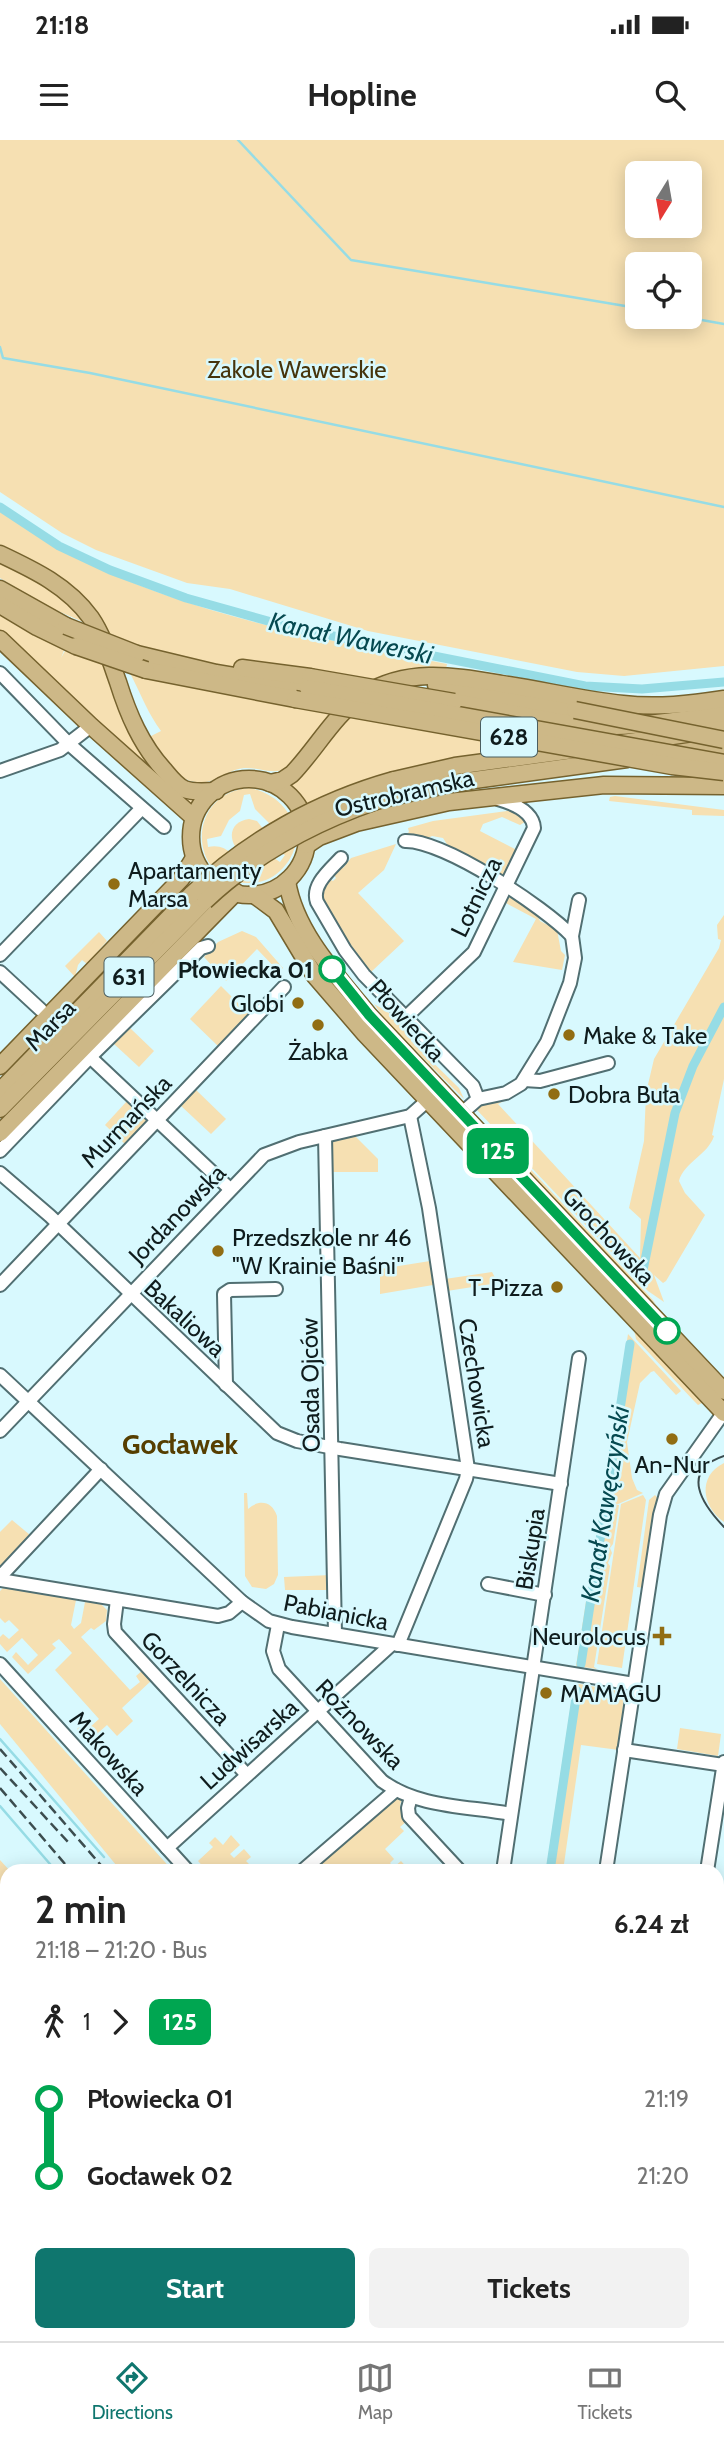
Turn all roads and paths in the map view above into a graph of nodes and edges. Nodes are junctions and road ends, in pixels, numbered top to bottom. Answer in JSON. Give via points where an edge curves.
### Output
{"nodes":[{"id":1,"x":0,"y":554,"type":"edge"},
{"id":2,"x":0,"y":589,"type":"edge"},
{"id":3,"x":0,"y":605,"type":"edge"},
{"id":4,"x":0,"y":639,"type":"edge"},
{"id":5,"x":0,"y":673,"type":"edge"},
{"id":6,"x":309,"y":682,"type":"junction"},
{"id":7,"x":724,"y":699,"type":"edge"},
{"id":8,"x":355,"y":702,"type":"junction"},
{"id":9,"x":724,"y":714,"type":"edge"},
{"id":10,"x":91,"y":726,"type":"junction"},
{"id":11,"x":724,"y":729,"type":"edge"},
{"id":12,"x":724,"y":740,"type":"edge"},
{"id":13,"x":69,"y":744,"type":"junction"},
{"id":14,"x":724,"y":746,"type":"edge"},
{"id":15,"x":724,"y":763,"type":"edge"},
{"id":16,"x":0,"y":771,"type":"edge"},
{"id":17,"x":724,"y":772,"type":"edge"},
{"id":18,"x":270,"y":783,"type":"junction"},
{"id":19,"x":625,"y":784,"type":"junction"},
{"id":20,"x":724,"y":786,"type":"edge"},
{"id":21,"x":396,"y":787,"type":"junction"},
{"id":22,"x":216,"y":791,"type":"junction"},
{"id":23,"x":491,"y":797,"type":"junction"},
{"id":24,"x":141,"y":809,"type":"junction"},
{"id":25,"x":193,"y":817,"type":"junction"},
{"id":26,"x":164,"y":827,"type":"dead end"},
{"id":27,"x":405,"y":841,"type":"dead end"},
{"id":28,"x":307,"y":845,"type":"junction"},
{"id":29,"x":256,"y":851,"type":"junction"},
{"id":30,"x":194,"y":858,"type":"junction"},
{"id":31,"x":341,"y":858,"type":"dead end"},
{"id":32,"x":287,"y":881,"type":"junction"},
{"id":33,"x":505,"y":886,"type":"junction"},
{"id":34,"x":236,"y":892,"type":"junction"},
{"id":35,"x":253,"y":894,"type":"junction"},
{"id":36,"x":579,"y":900,"type":"dead end"},
{"id":37,"x":572,"y":936,"type":"junction"},
{"id":38,"x":208,"y":946,"type":"dead end"},
{"id":39,"x":0,"y":955,"type":"edge"},
{"id":40,"x":0,"y":972,"type":"edge"},
{"id":41,"x":284,"y":987,"type":"dead end"},
{"id":42,"x":78,"y":1009,"type":"junction"},
{"id":43,"x":41,"y":1010,"type":"dead end"},
{"id":44,"x":405,"y":1018,"type":"junction"},
{"id":45,"x":54,"y":1054,"type":"junction"},
{"id":46,"x":90,"y":1057,"type":"junction"},
{"id":47,"x":608,"y":1063,"type":"dead end"},
{"id":48,"x":0,"y":1066,"type":"edge"},
{"id":49,"x":524,"y":1080,"type":"junction"},
{"id":50,"x":0,"y":1091,"type":"edge"},
{"id":51,"x":478,"y":1099,"type":"junction"},
{"id":52,"x":428,"y":1100,"type":"junction"},
{"id":53,"x":0,"y":1109,"type":"edge"},
{"id":54,"x":461,"y":1113,"type":"junction"},
{"id":55,"x":410,"y":1116,"type":"junction"},
{"id":56,"x":157,"y":1120,"type":"junction"},
{"id":57,"x":0,"y":1130,"type":"edge"},
{"id":58,"x":325,"y":1136,"type":"junction"},
{"id":59,"x":0,"y":1151,"type":"edge"},
{"id":60,"x":0,"y":1173,"type":"edge"},
{"id":61,"x":230,"y":1189,"type":"junction"},
{"id":62,"x":58,"y":1225,"type":"junction"},
{"id":63,"x":0,"y":1285,"type":"edge"},
{"id":64,"x":276,"y":1289,"type":"dead end"},
{"id":65,"x":130,"y":1294,"type":"junction"},
{"id":66,"x":579,"y":1358,"type":"dead end"},
{"id":67,"x":700,"y":1367,"type":"junction"},
{"id":68,"x":724,"y":1374,"type":"edge"},
{"id":69,"x":0,"y":1375,"type":"edge"},
{"id":70,"x":226,"y":1385,"type":"junction"},
{"id":71,"x":724,"y":1391,"type":"edge"},
{"id":72,"x":28,"y":1401,"type":"junction"},
{"id":73,"x":724,"y":1413,"type":"edge"},
{"id":74,"x":0,"y":1431,"type":"edge"},
{"id":75,"x":332,"y":1447,"type":"junction"},
{"id":76,"x":101,"y":1469,"type":"junction"},
{"id":77,"x":468,"y":1469,"type":"junction"},
{"id":78,"x":561,"y":1484,"type":"junction"},
{"id":79,"x":0,"y":1578,"type":"edge"},
{"id":80,"x":488,"y":1584,"type":"dead end"},
{"id":81,"x":545,"y":1595,"type":"junction"},
{"id":82,"x":117,"y":1600,"type":"junction"},
{"id":83,"x":242,"y":1602,"type":"junction"},
{"id":84,"x":278,"y":1625,"type":"junction"},
{"id":85,"x":335,"y":1634,"type":"junction"},
{"id":86,"x":395,"y":1645,"type":"junction"},
{"id":87,"x":0,"y":1664,"type":"edge"},
{"id":88,"x":533,"y":1668,"type":"junction"},
{"id":89,"x":634,"y":1684,"type":"junction"},
{"id":90,"x":317,"y":1711,"type":"junction"},
{"id":91,"x":624,"y":1750,"type":"junction"},
{"id":92,"x":724,"y":1764,"type":"edge"},
{"id":93,"x":247,"y":1775,"type":"junction"},
{"id":94,"x":396,"y":1790,"type":"junction"},
{"id":95,"x":411,"y":1797,"type":"junction"},
{"id":96,"x":511,"y":1814,"type":"junction"},
{"id":97,"x":167,"y":1847,"type":"junction"},
{"id":98,"x":182,"y":1864,"type":"edge"},
{"id":99,"x":310,"y":1864,"type":"edge"},
{"id":100,"x":454,"y":1864,"type":"edge"},
{"id":101,"x":504,"y":1864,"type":"edge"},
{"id":102,"x":607,"y":1864,"type":"edge"},
{"id":103,"x":708,"y":1864,"type":"edge"}],
"edges":[{"from":1,"to":22,"type":"main road","via":[[55,583],[84,609],[97,627],[130,716],[151,755],[184,789]]},
{"from":2,"to":6,"type":"main road","bridge":true,"via":[[66,626],[137,654],[197,668]]},
{"from":3,"to":17,"type":"main road","number":"628","bridge":true,"via":[[76,646],[146,670],[662,765]]},
{"from":4,"to":10,"type":"main road"},
{"from":5,"to":13,"type":"street"},
{"from":6,"to":9,"type":"main road","number":"628","bridge":true,"via":[[597,725]]},
{"from":6,"to":15,"type":"main road","bridge":true},
{"from":7,"to":8,"type":"main road","via":[[624,704],[432,674],[393,681]]},
{"from":8,"to":12,"type":"main road","bridge":true,"via":[[397,688],[432,685]]},
{"from":8,"to":18,"type":"main road","via":[[292,774]]},
{"from":10,"to":13,"type":"street"},
{"from":10,"to":25,"type":"main road"},
{"from":11,"to":21,"type":"main road","number":"631","via":[[469,764]]},
{"from":13,"to":16,"type":"street"},
{"from":13,"to":24,"type":"street"},
{"from":14,"to":21,"type":"main road","number":"631"},
{"from":15,"to":19,"type":"main road"},
{"from":18,"to":22,"type":"main road","via":[[243,780]]},
{"from":18,"to":28,"type":"main road","via":[[295,803],[306,824]]},
{"from":19,"to":20,"type":"main road","name":"Ostrobramska"},
{"from":19,"to":23,"type":"main road","name":"Ostrobramska"},
{"from":21,"to":29,"type":"main road","number":"631","bridge":true,"via":[[317,808]]},
{"from":22,"to":25,"type":"main road"},
{"from":23,"to":28,"type":"main road","name":"Ostrobramska","via":[[375,818],[330,832]]},
{"from":23,"to":33,"type":"street","name":"Lotnicza","via":[[516,806],[533,820],[534,828]]},
{"from":24,"to":26,"type":"street"},
{"from":24,"to":39,"type":"street"},
{"from":25,"to":30,"type":"main road","via":[[189,837]]},
{"from":27,"to":33,"type":"street","via":[[431,846]]},
{"from":28,"to":32,"type":"main road","via":[[300,865]]},
{"from":29,"to":42,"type":"main road","name":"Marsa","number":"631","bridge":true,"via":[[219,870],[187,898]]},
{"from":29,"to":45,"type":"main road","name":"Marsa","number":"631","bridge":true},
{"from":30,"to":34,"type":"main road","via":[[208,878]]},
{"from":30,"to":48,"type":"main road","name":"Marsa","via":[[181,879]]},
{"from":31,"to":44,"type":"street","via":[[317,887],[316,899],[355,964]]},
{"from":32,"to":35,"type":"main road"},
{"from":32,"to":54,"type":"main road","name":"Płowiecka","via":[[295,911],[332,969]]},
{"from":33,"to":37,"type":"street","via":[[556,919]]},
{"from":33,"to":44,"type":"street","name":"Lotnicza","via":[[474,952]]},
{"from":34,"to":35,"type":"main road"},
{"from":34,"to":57,"type":"main road","name":"Marsa"},
{"from":35,"to":52,"type":"main road","name":"Płowiecka","via":[[276,911],[315,976]]},
{"from":36,"to":37,"type":"street"},
{"from":37,"to":49,"type":"street","via":[[575,958],[567,994],[547,1042]]},
{"from":38,"to":46,"type":"street"},
{"from":40,"to":43,"type":"street"},
{"from":41,"to":56,"type":"street","name":"Murmańska"},
{"from":42,"to":48,"type":"main road","via":[[19,1057]]},
{"from":42,"to":50,"type":"main road","name":"Marsa","number":"631"},
{"from":44,"to":51,"type":"street","via":[[473,1086]]},
{"from":45,"to":53,"type":"main road","name":"Marsa","number":"631"},
{"from":45,"to":57,"type":"main road"},
{"from":46,"to":56,"type":"street"},
{"from":46,"to":59,"type":"street"},
{"from":47,"to":49,"type":"street","via":[[540,1081]]},
{"from":49,"to":51,"type":"street","via":[[509,1091]]},
{"from":51,"to":54,"type":"street"},
{"from":52,"to":55,"type":"street","name":"Jordanowska"},
{"from":52,"to":73,"type":"main road","name":"Grochowska"},
{"from":54,"to":67,"type":"main road","name":"Grochowska"},
{"from":55,"to":58,"type":"street","name":"Jordanowska"},
{"from":55,"to":77,"type":"street","name":"Czechowicka"},
{"from":56,"to":61,"type":"street"},
{"from":56,"to":62,"type":"street","name":"Murmańska"},
{"from":58,"to":61,"type":"street","name":"Jordanowska","via":[[264,1154]]},
{"from":58,"to":75,"type":"street","name":"Osada Ojców"},
{"from":60,"to":62,"type":"street","name":"Bakaliowa"},
{"from":61,"to":65,"type":"street","name":"Jordanowska"},
{"from":62,"to":63,"type":"street","name":"Murmańska"},
{"from":62,"to":65,"type":"street","name":"Bakaliowa"},
{"from":64,"to":70,"type":"street","via":[[225,1293]]},
{"from":65,"to":70,"type":"street","name":"Bakaliowa"},
{"from":65,"to":72,"type":"street","name":"Jordanowska"},
{"from":66,"to":78,"type":"street","name":"Biskupia"},
{"from":67,"to":68,"type":"street"},
{"from":67,"to":71,"type":"main road","name":"Grochowska"},
{"from":69,"to":72,"type":"street","name":"Pabianicka"},
{"from":70,"to":75,"type":"street","name":"Bakaliowa","via":[[281,1436]]},
{"from":72,"to":74,"type":"street","name":"Jordanowska"},
{"from":72,"to":76,"type":"street","name":"Pabianicka"},
{"from":73,"to":89,"type":"street","via":[[665,1497]]},
{"from":75,"to":77,"type":"street"},
{"from":75,"to":85,"type":"street","name":"Osada Ojców"},
{"from":76,"to":79,"type":"street"},
{"from":76,"to":83,"type":"street","name":"Pabianicka"},
{"from":77,"to":78,"type":"street"},
{"from":77,"to":86,"type":"street","name":"Czechowicka"},
{"from":78,"to":81,"type":"street","name":"Biskupia"},
{"from":79,"to":82,"type":"street"},
{"from":80,"to":81,"type":"street"},
{"from":81,"to":88,"type":"street","name":"Biskupia"},
{"from":82,"to":83,"type":"street","via":[[218,1616]]},
{"from":82,"to":93,"type":"street","name":"Gorzelnicza","via":[[117,1634]]},
{"from":83,"to":84,"type":"street","name":"Pabianicka"},
{"from":84,"to":85,"type":"street","name":"Pabianicka"},
{"from":84,"to":90,"type":"street","name":"Rożnowska","via":[[273,1650],[276,1665]]},
{"from":85,"to":86,"type":"street","name":"Pabianicka"},
{"from":86,"to":88,"type":"street","name":"Pabianicka"},
{"from":86,"to":90,"type":"street","name":"Ludwisarska"},
{"from":87,"to":97,"type":"street","name":"Makowska"},
{"from":88,"to":89,"type":"street","name":"Pabianicka"},
{"from":88,"to":96,"type":"street","name":"Biskupia"},
{"from":89,"to":91,"type":"street"},
{"from":90,"to":93,"type":"street","name":"Ludwisarska"},
{"from":90,"to":94,"type":"street","name":"Rożnowska","via":[[382,1781]]},
{"from":91,"to":92,"type":"street"},
{"from":91,"to":102,"type":"street"},
{"from":92,"to":103,"type":"street"},
{"from":93,"to":97,"type":"street","name":"Ludwisarska"},
{"from":94,"to":95,"type":"street","name":"Rożnowska"},
{"from":94,"to":99,"type":"street"},
{"from":95,"to":96,"type":"street"},
{"from":95,"to":100,"type":"street","name":"Rożnowska","via":[[409,1816]]},
{"from":96,"to":101,"type":"street","name":"Biskupia"},
{"from":97,"to":98,"type":"street","name":"Makowska"}]}
